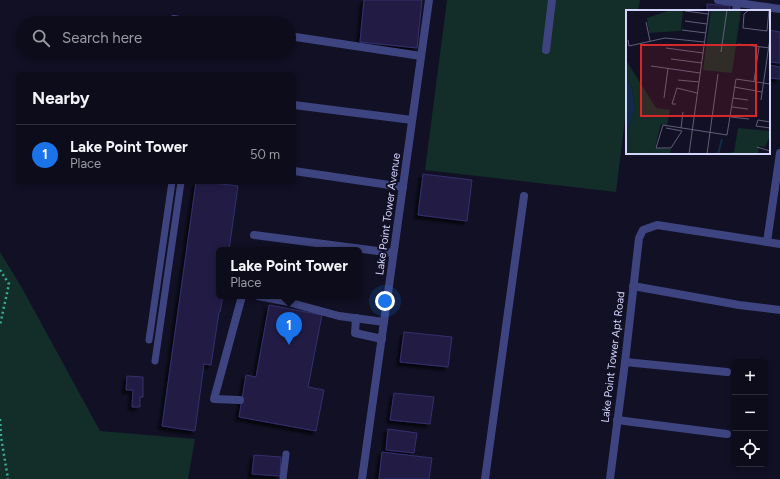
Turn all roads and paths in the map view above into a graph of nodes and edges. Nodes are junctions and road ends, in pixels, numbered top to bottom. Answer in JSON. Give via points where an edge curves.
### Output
{"nodes":[{"id":1,"x":429,"y":0,"type":"edge"},
{"id":2,"x":552,"y":0,"type":"edge"},
{"id":3,"x":718,"y":0,"type":"edge"},
{"id":4,"x":737,"y":7,"type":"edge"},
{"id":5,"x":780,"y":9,"type":"edge"},
{"id":6,"x":296,"y":37,"type":"edge"},
{"id":7,"x":546,"y":50,"type":"dead end"},
{"id":8,"x":421,"y":56,"type":"junction"},
{"id":9,"x":296,"y":105,"type":"edge"},
{"id":10,"x":412,"y":120,"type":"junction"},
{"id":11,"x":780,"y":153,"type":"edge"},
{"id":12,"x":296,"y":172,"type":"edge"},
{"id":13,"x":172,"y":184,"type":"edge"},
{"id":14,"x":181,"y":184,"type":"edge"},
{"id":15,"x":403,"y":187,"type":"junction"},
{"id":16,"x":524,"y":196,"type":"dead end"},
{"id":17,"x":254,"y":235,"type":"dead end"},
{"id":18,"x":767,"y":242,"type":"junction"},
{"id":19,"x":780,"y":244,"type":"edge"},
{"id":20,"x":347,"y":247,"type":"edge"},
{"id":21,"x":362,"y":249,"type":"edge"},
{"id":22,"x":393,"y":253,"type":"junction"},
{"id":23,"x":0,"y":270,"type":"edge"},
{"id":24,"x":633,"y":286,"type":"junction"},
{"id":25,"x":241,"y":299,"type":"edge"},
{"id":26,"x":274,"y":299,"type":"edge"},
{"id":27,"x":780,"y":310,"type":"edge"},
{"id":28,"x":356,"y":318,"type":"junction"},
{"id":29,"x":384,"y":322,"type":"junction"},
{"id":30,"x":0,"y":325,"type":"edge"},
{"id":31,"x":382,"y":339,"type":"junction"},
{"id":32,"x":149,"y":340,"type":"dead end"},
{"id":33,"x":155,"y":361,"type":"dead end"},
{"id":34,"x":625,"y":362,"type":"junction"},
{"id":35,"x":727,"y":372,"type":"dead end"},
{"id":36,"x":240,"y":400,"type":"dead end"},
{"id":37,"x":0,"y":419,"type":"edge"},
{"id":38,"x":617,"y":420,"type":"junction"},
{"id":39,"x":727,"y":434,"type":"dead end"},
{"id":40,"x":286,"y":454,"type":"dead end"},
{"id":41,"x":8,"y":479,"type":"edge"},
{"id":42,"x":283,"y":479,"type":"edge"},
{"id":43,"x":362,"y":479,"type":"edge"},
{"id":44,"x":485,"y":479,"type":"edge"},
{"id":45,"x":610,"y":479,"type":"edge"}],
"edges":[{"from":1,"to":8,"type":"street","name":"Lake Point Tower Avenue"},
{"from":2,"to":7,"type":"street"},
{"from":3,"to":4,"type":"street"},
{"from":4,"to":5,"type":"street"},
{"from":6,"to":8,"type":"street"},
{"from":8,"to":10,"type":"street","name":"Lake Point Tower Avenue"},
{"from":9,"to":10,"type":"street"},
{"from":10,"to":15,"type":"street","name":"Lake Point Tower Avenue"},
{"from":11,"to":18,"type":"street"},
{"from":12,"to":15,"type":"street"},
{"from":13,"to":32,"type":"lane"},
{"from":14,"to":33,"type":"lane"},
{"from":15,"to":22,"type":"street","name":"Lake Point Tower Avenue"},
{"from":16,"to":44,"type":"street"},
{"from":17,"to":20,"type":"street"},
{"from":18,"to":19,"type":"street"},
{"from":18,"to":24,"type":"street","name":"Lake Point Tower Apt Road","via":[[657,225],[643,230],[639,238]]},
{"from":21,"to":22,"type":"street"},
{"from":22,"to":29,"type":"street","name":"Lake Point Tower Avenue"},
{"from":23,"to":30,"type":"path","via":[[9,284]]},
{"from":24,"to":27,"type":"street"},
{"from":24,"to":34,"type":"street","name":"Lake Point Tower Apt Road"},
{"from":25,"to":36,"type":"street","via":[[214,399]]},
{"from":26,"to":28,"type":"street"},
{"from":28,"to":29,"type":"street"},
{"from":28,"to":31,"type":"street","via":[[355,333]]},
{"from":29,"to":31,"type":"street","name":"Lake Point Tower Avenue"},
{"from":31,"to":43,"type":"street","name":"Lake Point Tower Avenue"},
{"from":34,"to":35,"type":"street"},
{"from":34,"to":38,"type":"street","name":"Lake Point Tower Apt Road"},
{"from":37,"to":41,"type":"path"},
{"from":38,"to":39,"type":"street"},
{"from":38,"to":45,"type":"street","name":"Lake Point Tower Apt Road"},
{"from":40,"to":42,"type":"lane"}]}
